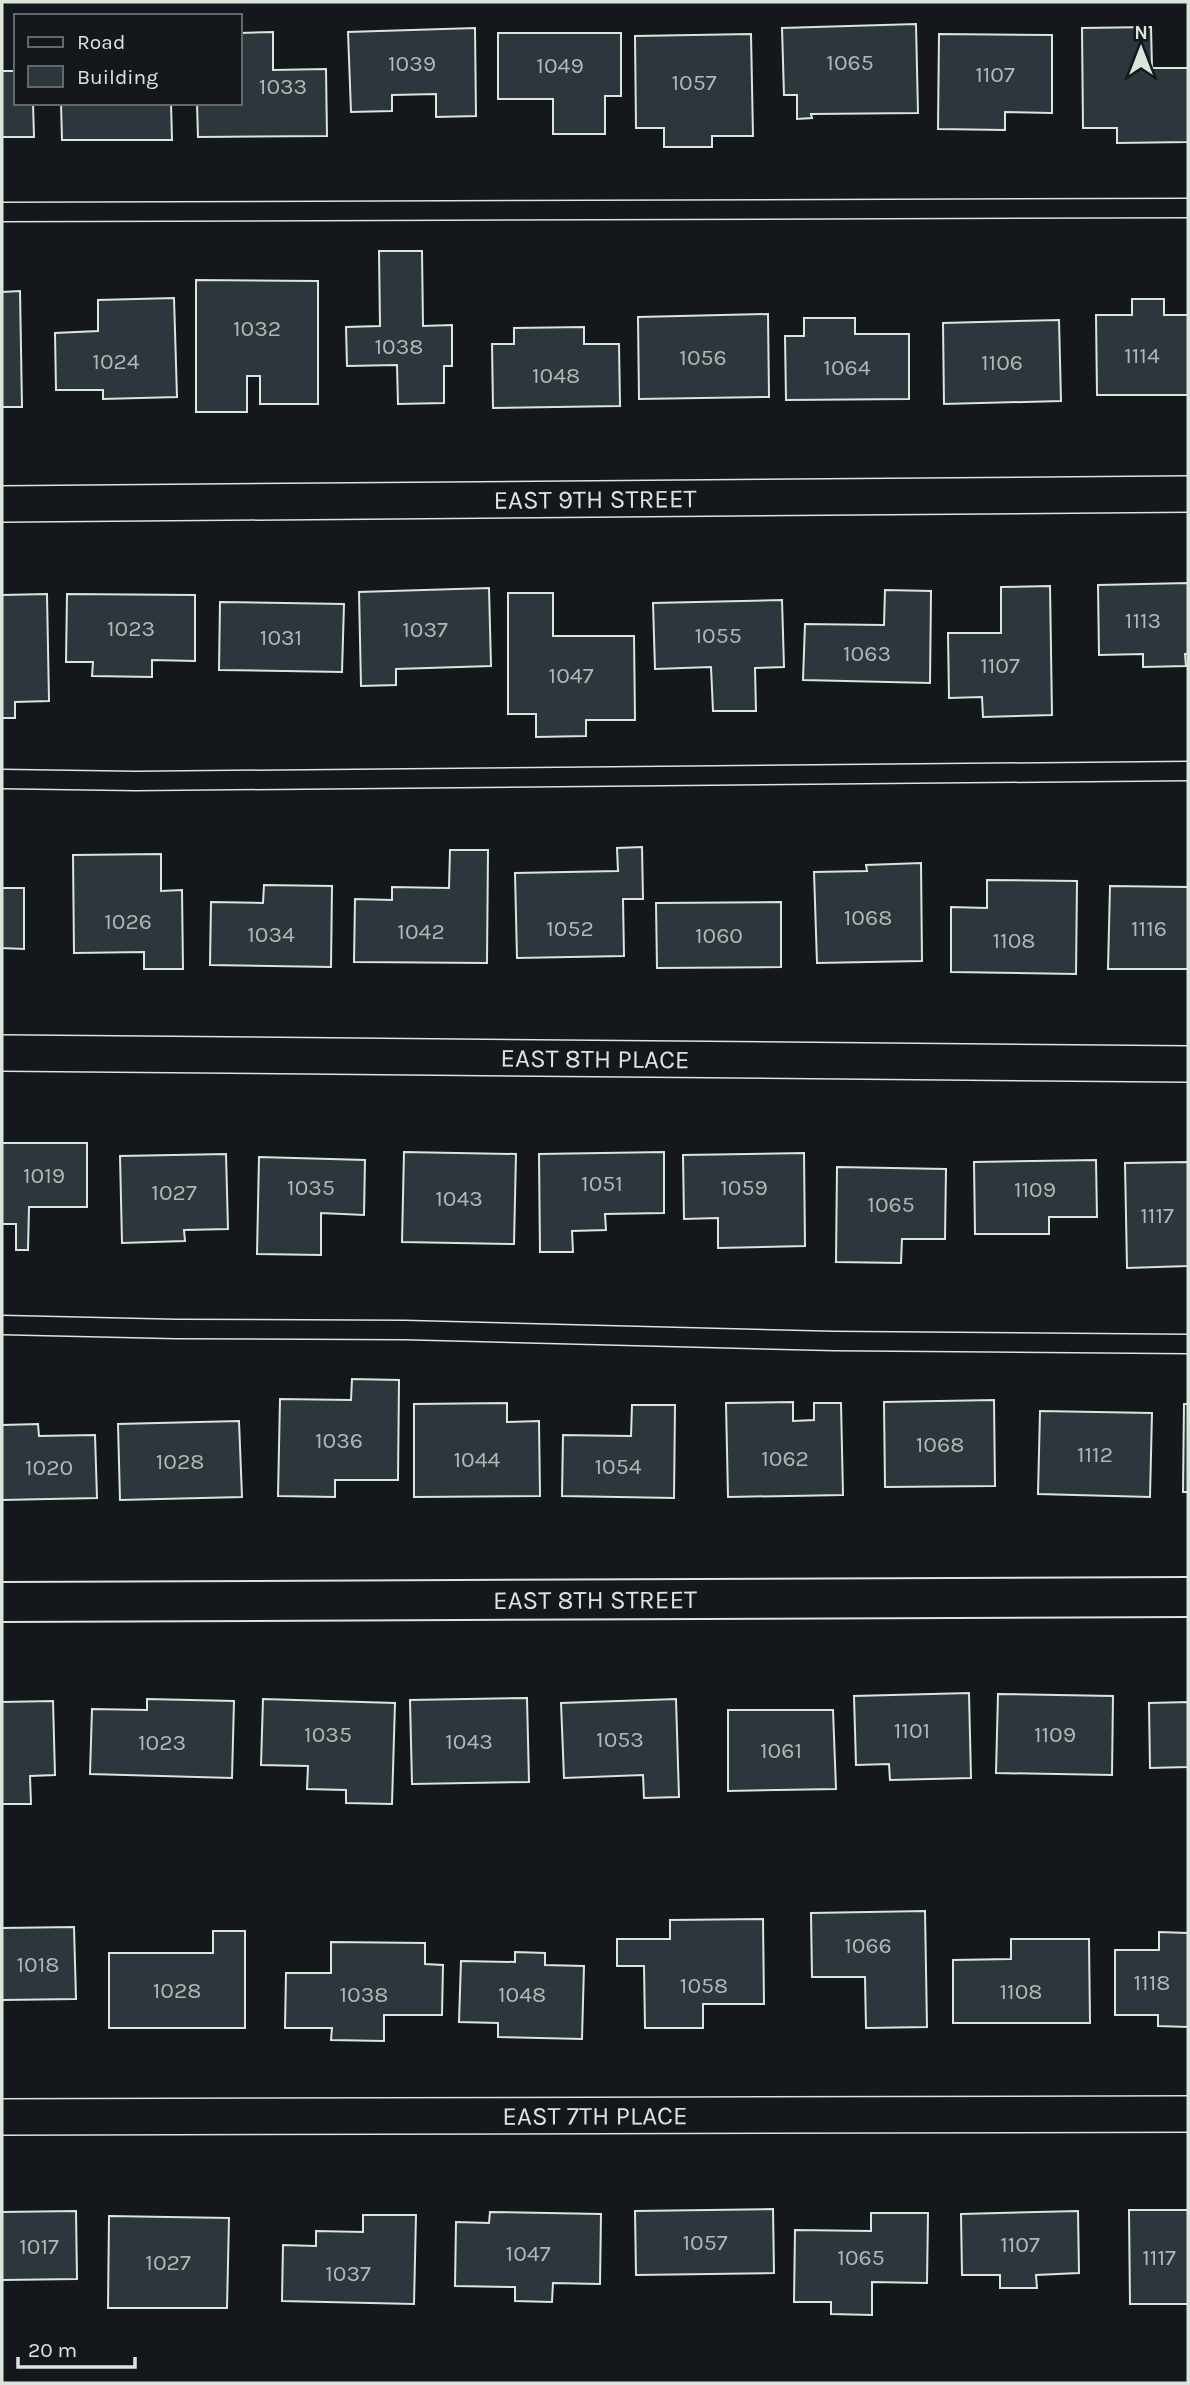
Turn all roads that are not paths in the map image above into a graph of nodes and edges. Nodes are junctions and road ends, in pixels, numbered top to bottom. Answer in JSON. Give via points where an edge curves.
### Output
{"nodes":[{"id":1,"x":1188,"y":208,"type":"edge"},
{"id":2,"x":2,"y":212,"type":"edge"},
{"id":3,"x":1188,"y":494,"type":"edge"},
{"id":4,"x":2,"y":504,"type":"edge"},
{"id":5,"x":1188,"y":771,"type":"edge"},
{"id":6,"x":2,"y":779,"type":"edge"},
{"id":7,"x":2,"y":1053,"type":"edge"},
{"id":8,"x":1188,"y":1064,"type":"edge"},
{"id":9,"x":2,"y":1325,"type":"edge"},
{"id":10,"x":1188,"y":1343,"type":"edge"},
{"id":11,"x":1188,"y":1597,"type":"edge"},
{"id":12,"x":2,"y":1602,"type":"edge"},
{"id":13,"x":1188,"y":2114,"type":"edge"},
{"id":14,"x":2,"y":2117,"type":"edge"}],
"edges":[{"from":1,"to":2,"type":"lane"},
{"from":3,"to":4,"type":"street","name":"EAST 9TH STREET"},
{"from":5,"to":6,"type":"lane"},
{"from":7,"to":8,"type":"street","name":"EAST 8TH PLACE"},
{"from":9,"to":10,"type":"lane"},
{"from":11,"to":12,"type":"street","name":"EAST 8TH STREET"},
{"from":13,"to":14,"type":"street","name":"EAST 7TH PLACE"}]}
